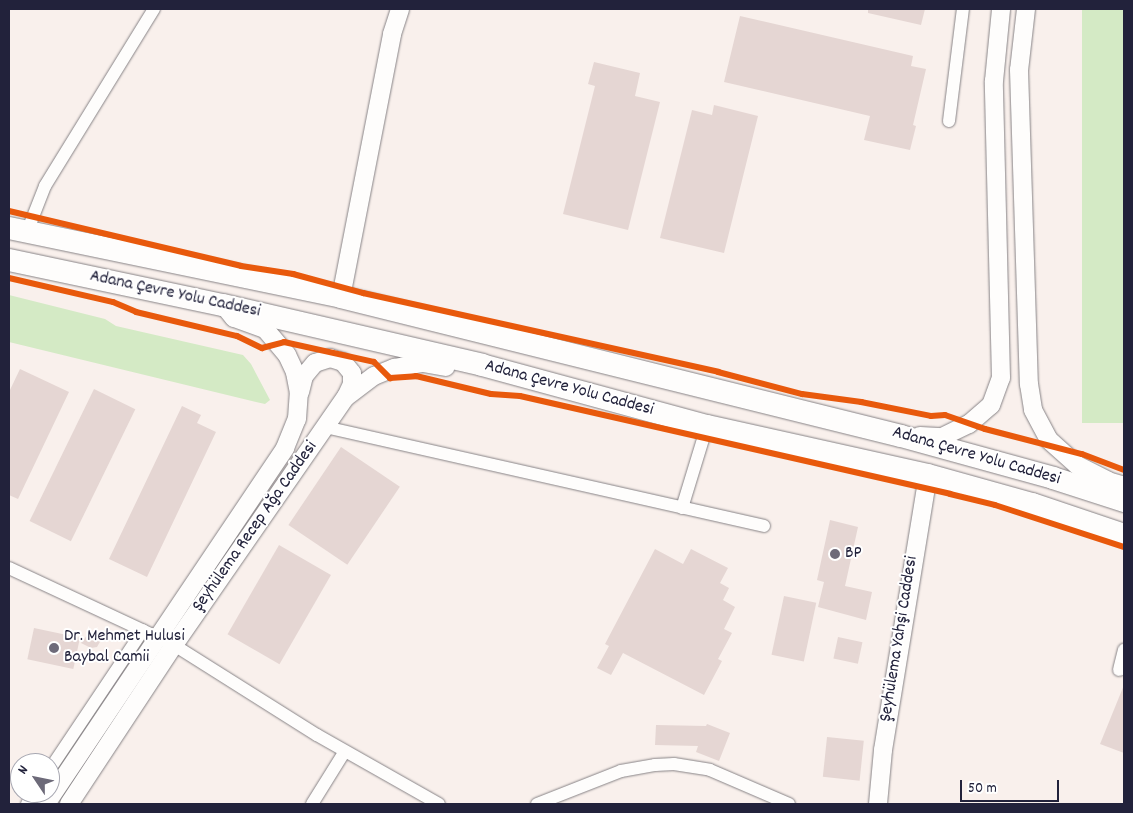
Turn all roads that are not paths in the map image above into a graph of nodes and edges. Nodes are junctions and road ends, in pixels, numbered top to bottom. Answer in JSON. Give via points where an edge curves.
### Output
{"nodes":[{"id":1,"x":154,"y":9,"type":"edge"},
{"id":2,"x":400,"y":9,"type":"edge"},
{"id":3,"x":963,"y":9,"type":"edge"},
{"id":4,"x":1001,"y":9,"type":"edge"},
{"id":5,"x":1026,"y":9,"type":"edge"},
{"id":6,"x":949,"y":120,"type":"dead end"},
{"id":7,"x":18,"y":230,"type":"edge"},
{"id":8,"x":9,"y":260,"type":"edge"},
{"id":9,"x":341,"y":297,"type":"junction"},
{"id":10,"x":223,"y":305,"type":"junction"},
{"id":11,"x":482,"y":365,"type":"junction"},
{"id":12,"x":300,"y":393,"type":"junction"},
{"id":13,"x":346,"y":397,"type":"junction"},
{"id":14,"x":707,"y":426,"type":"junction"},
{"id":15,"x":325,"y":427,"type":"junction"},
{"id":16,"x":902,"y":436,"type":"junction"},
{"id":17,"x":928,"y":475,"type":"junction"},
{"id":18,"x":1124,"y":486,"type":"edge"},
{"id":19,"x":1124,"y":501,"type":"edge"},
{"id":20,"x":682,"y":508,"type":"junction"},
{"id":21,"x":764,"y":526,"type":"dead end"},
{"id":22,"x":1124,"y":535,"type":"edge"},
{"id":23,"x":9,"y":568,"type":"edge"},
{"id":24,"x":142,"y":630,"type":"junction"},
{"id":25,"x":166,"y":641,"type":"junction"},
{"id":26,"x":1124,"y":650,"type":"edge"},
{"id":27,"x":1119,"y":670,"type":"dead end"},
{"id":28,"x":345,"y":751,"type":"junction"},
{"id":29,"x":60,"y":755,"type":"edge"},
{"id":30,"x":46,"y":804,"type":"edge"},
{"id":31,"x":69,"y":804,"type":"edge"},
{"id":32,"x":312,"y":804,"type":"edge"},
{"id":33,"x":439,"y":804,"type":"edge"},
{"id":34,"x":537,"y":804,"type":"edge"},
{"id":35,"x":789,"y":804,"type":"edge"},
{"id":36,"x":878,"y":804,"type":"edge"}],
"edges":[{"from":1,"to":7,"type":"street"},
{"from":2,"to":9,"type":"street","via":[[392,34]]},
{"from":3,"to":6,"type":"street"},
{"from":4,"to":16,"type":"street","via":[[994,81],[1001,378],[991,405],[969,424],[942,437]]},
{"from":5,"to":18,"type":"street","via":[[1019,70],[1029,384],[1033,410],[1049,440],[1077,466]]},
{"from":7,"to":9,"type":"highway","name":"Adana Çevre Yolu Caddesi"},
{"from":8,"to":10,"type":"highway","name":"Adana Çevre Yolu Caddesi"},
{"from":9,"to":16,"type":"highway","name":"Adana Çevre Yolu Caddesi"},
{"from":10,"to":11,"type":"highway","name":"Adana Çevre Yolu Caddesi"},
{"from":10,"to":12,"type":"street","name":"Şeyhülema Recep Ağa Caddesi","via":[[234,318],[265,329],[288,355]]},
{"from":11,"to":13,"type":"street","name":"Şeyhülema Recep Ağa Caddesi","via":[[463,371],[423,363],[394,368],[374,376]]},
{"from":11,"to":14,"type":"highway","name":"Adana Çevre Yolu Caddesi"},
{"from":12,"to":13,"type":"street","via":[[304,376],[315,362],[330,358],[343,362],[352,373],[352,384]]},
{"from":12,"to":25,"type":"street","name":"Şeyhülema Recep Ağa Caddesi","via":[[296,419],[286,448]]},
{"from":13,"to":15,"type":"street","name":"Şeyhülema Recep Ağa Caddesi"},
{"from":14,"to":17,"type":"highway","name":"Adana Çevre Yolu Caddesi"},
{"from":14,"to":20,"type":"street"},
{"from":15,"to":20,"type":"street"},
{"from":15,"to":25,"type":"street","name":"Şeyhülema Recep Ağa Caddesi"},
{"from":16,"to":19,"type":"highway","name":"Adana Çevre Yolu Caddesi"},
{"from":17,"to":22,"type":"highway","name":"Adana Çevre Yolu Caddesi","via":[[1032,504]]},
{"from":17,"to":36,"type":"street","name":"Şeyhülema Yahşi Caddesi","via":[[883,750]]},
{"from":20,"to":21,"type":"street"},
{"from":23,"to":24,"type":"street"},
{"from":24,"to":25,"type":"street"},
{"from":24,"to":29,"type":"street"},
{"from":25,"to":28,"type":"street"},
{"from":25,"to":30,"type":"street","name":"Şeyhülema Recep Ağa Caddesi"},
{"from":25,"to":31,"type":"street","name":"Şeyhülema Recep Ağa Caddesi"},
{"from":26,"to":27,"type":"street"},
{"from":28,"to":32,"type":"street"},
{"from":28,"to":33,"type":"street"},
{"from":34,"to":35,"type":"street","via":[[621,771],[674,764],[710,770]]}]}
